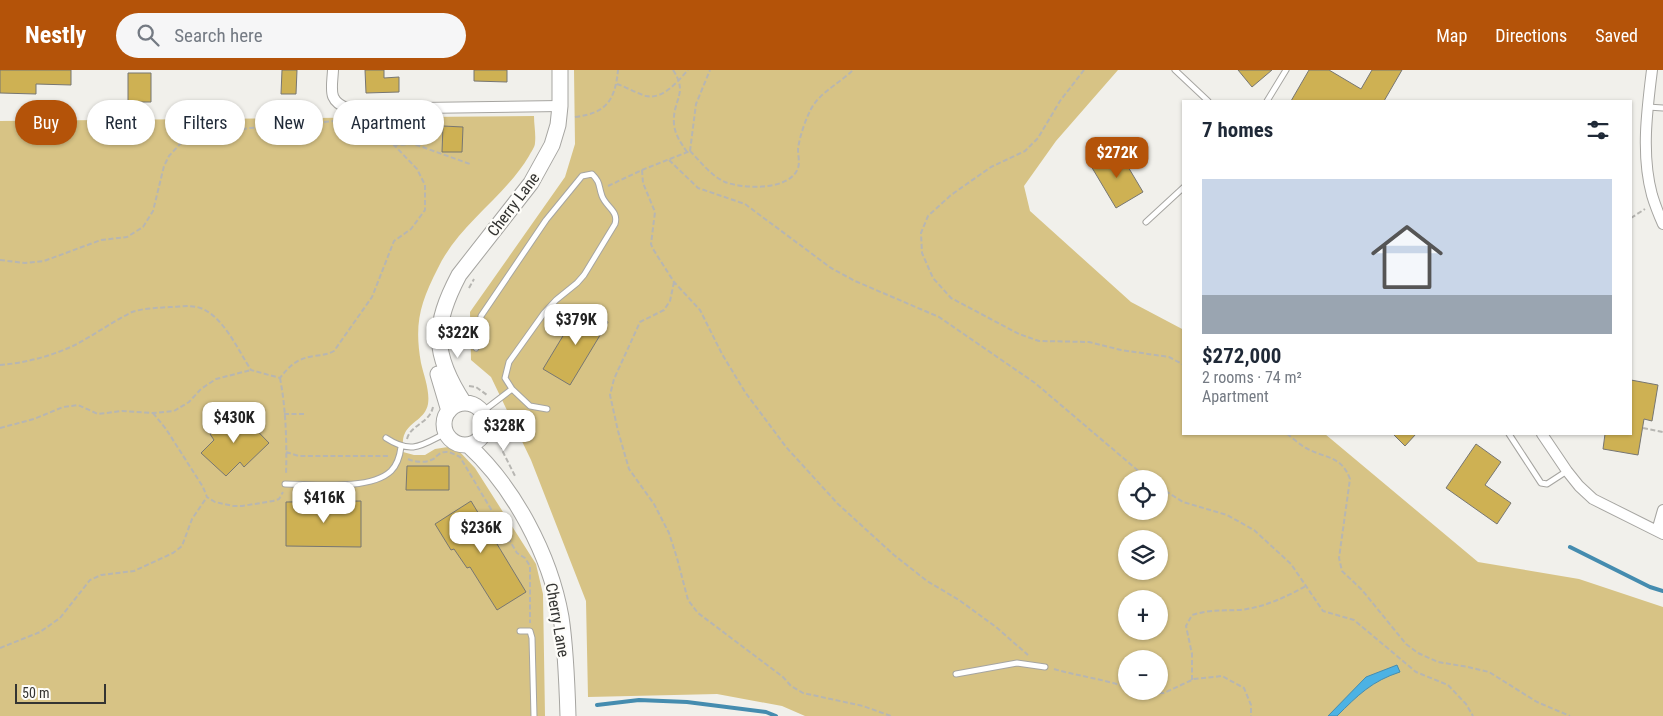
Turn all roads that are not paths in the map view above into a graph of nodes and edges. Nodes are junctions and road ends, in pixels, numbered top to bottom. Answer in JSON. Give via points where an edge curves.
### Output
{"nodes":[{"id":1,"x":333,"y":70,"type":"edge"},
{"id":2,"x":560,"y":70,"type":"edge"},
{"id":3,"x":1175,"y":70,"type":"edge"},
{"id":4,"x":1286,"y":70,"type":"edge"},
{"id":5,"x":1652,"y":70,"type":"edge"},
{"id":6,"x":1207,"y":100,"type":"edge"},
{"id":7,"x":1267,"y":100,"type":"edge"},
{"id":8,"x":560,"y":106,"type":"junction"},
{"id":9,"x":1648,"y":107,"type":"junction"},
{"id":10,"x":1663,"y":108,"type":"edge"},
{"id":11,"x":1182,"y":189,"type":"edge"},
{"id":12,"x":1146,"y":222,"type":"dead end"},
{"id":13,"x":1663,"y":224,"type":"edge"},
{"id":14,"x":440,"y":322,"type":"junction"},
{"id":15,"x":476,"y":348,"type":"dead end"},
{"id":16,"x":512,"y":389,"type":"junction"},
{"id":17,"x":464,"y":403,"type":"junction"},
{"id":18,"x":547,"y":409,"type":"dead end"},
{"id":19,"x":449,"y":411,"type":"junction"},
{"id":20,"x":482,"y":412,"type":"junction"},
{"id":21,"x":446,"y":433,"type":"junction"},
{"id":22,"x":1510,"y":435,"type":"edge"},
{"id":23,"x":1543,"y":435,"type":"edge"},
{"id":24,"x":482,"y":437,"type":"junction"},
{"id":25,"x":386,"y":438,"type":"dead end"},
{"id":26,"x":468,"y":445,"type":"junction"},
{"id":27,"x":401,"y":447,"type":"junction"},
{"id":28,"x":1567,"y":472,"type":"junction"},
{"id":29,"x":498,"y":478,"type":"junction"},
{"id":30,"x":285,"y":484,"type":"road end"},
{"id":31,"x":1663,"y":510,"type":"edge"},
{"id":32,"x":1660,"y":532,"type":"edge"},
{"id":33,"x":520,"y":631,"type":"dead end"},
{"id":34,"x":1045,"y":667,"type":"road end"},
{"id":35,"x":956,"y":674,"type":"dead end"},
{"id":36,"x":534,"y":716,"type":"edge"},
{"id":37,"x":568,"y":716,"type":"edge"}],
"edges":[{"from":1,"to":8,"type":"street","via":[[334,100],[349,109]]},
{"from":2,"to":8,"type":"street","name":"Cherry Lane"},
{"from":3,"to":6,"type":"lane"},
{"from":4,"to":7,"type":"lane"},
{"from":5,"to":9,"type":"street"},
{"from":8,"to":14,"type":"street","name":"Cherry Lane","via":[[558,125],[542,166],[460,275]]},
{"from":9,"to":10,"type":"lane"},
{"from":9,"to":13,"type":"street","via":[[1648,171],[1651,194]]},
{"from":11,"to":12,"type":"lane"},
{"from":14,"to":17,"type":"street","name":"Cherry Lane","via":[[444,368]]},
{"from":14,"to":19,"type":"street","name":"Cherry Lane","via":[[434,346],[435,358]]},
{"from":15,"to":16,"type":"lane","via":[[481,337],[481,316],[546,220],[582,176],[592,174],[617,218],[615,224],[584,275],[556,300],[509,362],[505,378]]},
{"from":16,"to":18,"type":"lane","via":[[530,406]]},
{"from":16,"to":20,"type":"lane"},
{"from":17,"to":19,"type":"street"},
{"from":17,"to":20,"type":"street","via":[[478,407]]},
{"from":19,"to":21,"type":"street","via":[[444,422]]},
{"from":20,"to":24,"type":"street","via":[[486,424]]},
{"from":21,"to":26,"type":"street","via":[[455,442]]},
{"from":21,"to":27,"type":"lane","via":[[425,444]]},
{"from":22,"to":28,"type":"lane","via":[[1541,483],[1547,484]]},
{"from":23,"to":28,"type":"street"},
{"from":24,"to":26,"type":"street"},
{"from":24,"to":29,"type":"street","name":"Cherry Lane"},
{"from":25,"to":27,"type":"lane"},
{"from":26,"to":29,"type":"street","name":"Cherry Lane"},
{"from":27,"to":30,"type":"lane","via":[[400,457],[391,471],[375,480],[362,484]]},
{"from":28,"to":32,"type":"street","via":[[1593,499]]},
{"from":29,"to":37,"type":"street","name":"Cherry Lane","via":[[528,524],[548,568],[561,616]]},
{"from":31,"to":32,"type":"street"},
{"from":33,"to":36,"type":"lane","via":[[530,631],[532,638]]},
{"from":34,"to":35,"type":"lane","via":[[1017,663]]}]}
